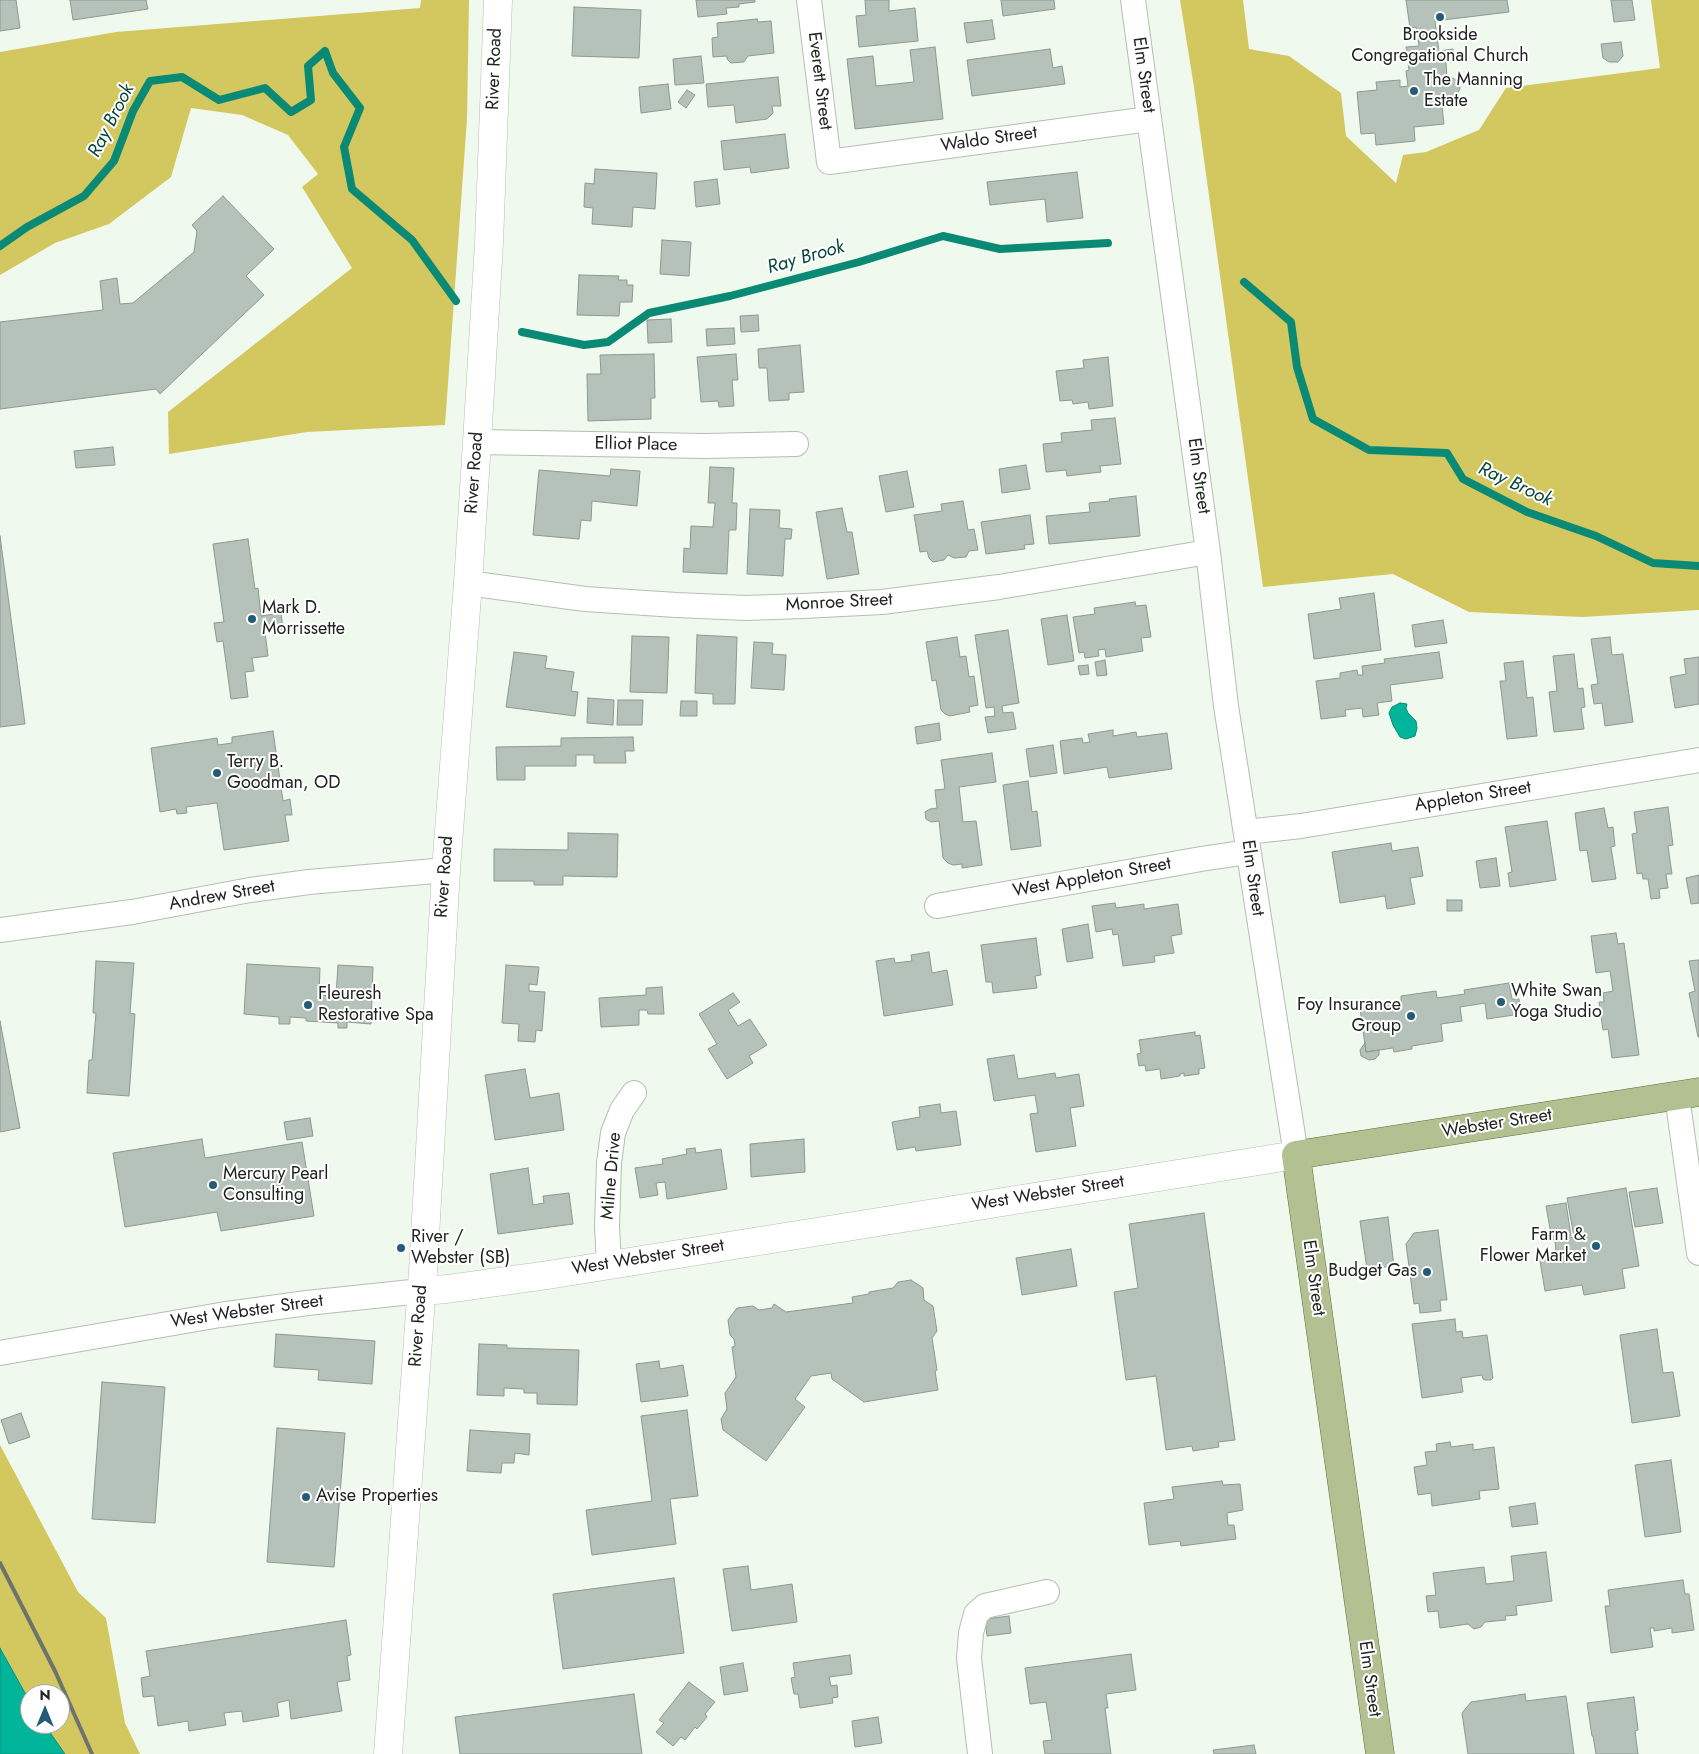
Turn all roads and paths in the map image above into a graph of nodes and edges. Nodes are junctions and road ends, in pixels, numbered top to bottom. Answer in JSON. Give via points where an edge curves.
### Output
{"nodes":[{"id":1,"x":498,"y":0,"type":"edge"},
{"id":2,"x":809,"y":0,"type":"edge"},
{"id":3,"x":1133,"y":0,"type":"edge"},
{"id":4,"x":1148,"y":119,"type":"junction"},
{"id":5,"x":829,"y":162,"type":"joint"},
{"id":6,"x":477,"y":442,"type":"junction"},
{"id":7,"x":796,"y":444,"type":"dead end"},
{"id":8,"x":1208,"y":552,"type":"junction"},
{"id":9,"x":468,"y":583,"type":"junction"},
{"id":10,"x":1699,"y":760,"type":"edge"},
{"id":11,"x":1247,"y":842,"type":"junction"},
{"id":12,"x":446,"y":870,"type":"junction"},
{"id":13,"x":937,"y":906,"type":"dead end"},
{"id":14,"x":0,"y":930,"type":"edge"},
{"id":15,"x":634,"y":1093,"type":"dead end"},
{"id":16,"x":1688,"y":1094,"type":"edge"},
{"id":17,"x":1296,"y":1155,"type":"junction"},
{"id":18,"x":1699,"y":1253,"type":"edge"},
{"id":19,"x":609,"y":1264,"type":"junction"},
{"id":20,"x":421,"y":1291,"type":"junction"},
{"id":21,"x":0,"y":1353,"type":"edge"},
{"id":22,"x":1047,"y":1592,"type":"dead end"},
{"id":23,"x":388,"y":1754,"type":"edge"},
{"id":24,"x":980,"y":1754,"type":"edge"},
{"id":25,"x":1380,"y":1754,"type":"edge"}],
"edges":[{"from":1,"to":6,"type":"street","name":"River Road"},
{"from":2,"to":5,"type":"street","name":"Everett Street"},
{"from":3,"to":4,"type":"street","name":"Elm Street"},
{"from":4,"to":5,"type":"street","name":"Waldo Street"},
{"from":4,"to":8,"type":"street","name":"Elm Street"},
{"from":6,"to":7,"type":"street","name":"Elliot Place","via":[[705,446]]},
{"from":6,"to":9,"type":"street","name":"River Road"},
{"from":8,"to":9,"type":"street","name":"Monroe Street","via":[[999,588],[882,602],[812,606],[746,608],[585,599]]},
{"from":8,"to":11,"type":"street","name":"Elm Street","via":[[1226,706]]},
{"from":9,"to":12,"type":"street","name":"River Road"},
{"from":10,"to":11,"type":"street","name":"Appleton Street","via":[[1301,826]]},
{"from":11,"to":13,"type":"street","name":"West Appleton Street","via":[[1191,861]]},
{"from":11,"to":17,"type":"street","name":"Elm Street"},
{"from":12,"to":14,"type":"street","name":"Andrew Street","via":[[309,882]]},
{"from":12,"to":20,"type":"street","name":"River Road"},
{"from":15,"to":19,"type":"street","name":"Milne Drive","via":[[622,1110],[613,1133],[607,1226]]},
{"from":16,"to":17,"type":"main road","name":"Webster Street"},
{"from":16,"to":18,"type":"street"},
{"from":17,"to":19,"type":"street","name":"West Webster Street"},
{"from":17,"to":25,"type":"main road","name":"Elm Street"},
{"from":19,"to":20,"type":"street","name":"West Webster Street"},
{"from":20,"to":21,"type":"street","name":"West Webster Street","via":[[307,1302]]},
{"from":20,"to":23,"type":"street","name":"River Road"},
{"from":22,"to":24,"type":"street","via":[[985,1606],[976,1614],[969,1658]]}]}
